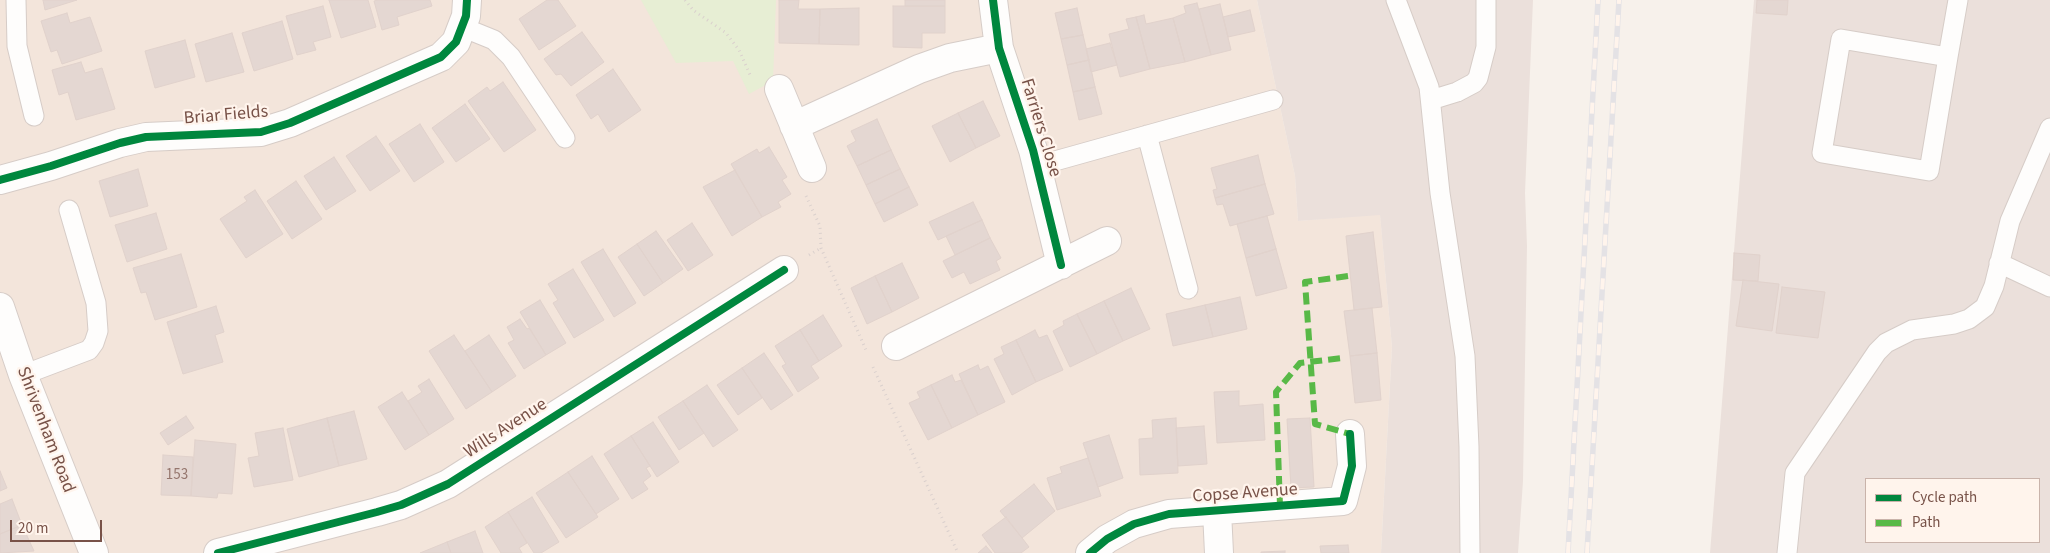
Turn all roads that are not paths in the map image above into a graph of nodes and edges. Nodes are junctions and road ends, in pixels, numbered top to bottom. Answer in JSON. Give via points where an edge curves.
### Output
{"nodes":[{"id":1,"x":16,"y":0,"type":"edge"},
{"id":2,"x":467,"y":0,"type":"edge"},
{"id":3,"x":993,"y":0,"type":"edge"},
{"id":4,"x":1396,"y":0,"type":"edge"},
{"id":5,"x":1486,"y":0,"type":"edge"},
{"id":6,"x":1958,"y":0,"type":"edge"},
{"id":7,"x":8,"y":22,"type":"edge"},
{"id":8,"x":462,"y":27,"type":"junction"},
{"id":9,"x":999,"y":48,"type":"junction"},
{"id":10,"x":1948,"y":57,"type":"junction"},
{"id":11,"x":766,"y":85,"type":"road end"},
{"id":12,"x":1273,"y":100,"type":"dead end"},
{"id":13,"x":1431,"y":100,"type":"junction"},
{"id":14,"x":34,"y":116,"type":"dead end"},
{"id":15,"x":794,"y":126,"type":"junction"},
{"id":16,"x":2050,"y":128,"type":"edge"},
{"id":17,"x":1148,"y":135,"type":"junction"},
{"id":18,"x":565,"y":138,"type":"dead end"},
{"id":19,"x":1037,"y":166,"type":"junction"},
{"id":20,"x":0,"y":180,"type":"edge"},
{"id":21,"x":808,"y":180,"type":"road end"},
{"id":22,"x":69,"y":210,"type":"dead end"},
{"id":23,"x":1107,"y":241,"type":"dead end"},
{"id":24,"x":1999,"y":263,"type":"junction"},
{"id":25,"x":1061,"y":265,"type":"junction"},
{"id":26,"x":784,"y":270,"type":"dead end"},
{"id":27,"x":2050,"y":287,"type":"edge"},
{"id":28,"x":1188,"y":289,"type":"dead end"},
{"id":29,"x":0,"y":306,"type":"edge"},
{"id":30,"x":896,"y":346,"type":"dead end"},
{"id":31,"x":23,"y":375,"type":"junction"},
{"id":32,"x":1350,"y":434,"type":"dead end"},
{"id":33,"x":1217,"y":511,"type":"junction"},
{"id":34,"x":94,"y":553,"type":"edge"},
{"id":35,"x":218,"y":553,"type":"edge"},
{"id":36,"x":1090,"y":553,"type":"edge"},
{"id":37,"x":1219,"y":553,"type":"edge"},
{"id":38,"x":1470,"y":553,"type":"edge"},
{"id":39,"x":1787,"y":553,"type":"edge"}],
"edges":[{"from":1,"to":7,"type":"lane"},
{"from":2,"to":8,"type":"street","name":"Briar Fields"},
{"from":3,"to":9,"type":"street","name":"Farriers Close"},
{"from":4,"to":13,"type":"lane","via":[[1430,87]]},
{"from":5,"to":13,"type":"lane","via":[[1486,47],[1478,78],[1466,88]]},
{"from":6,"to":10,"type":"lane"},
{"from":7,"to":14,"type":"lane"},
{"from":8,"to":18,"type":"lane","via":[[494,40],[511,57]]},
{"from":8,"to":20,"type":"street","name":"Briar Fields","via":[[456,42],[441,57],[290,123],[261,132],[146,137]]},
{"from":9,"to":15,"type":"street","via":[[950,58],[919,69]]},
{"from":9,"to":19,"type":"street","name":"Farriers Close"},
{"from":10,"to":10,"type":"lane","via":[[1929,171],[1822,153],[1841,39]]},
{"from":11,"to":15,"type":"street"},
{"from":12,"to":17,"type":"lane","name":"Farriers Close"},
{"from":13,"to":38,"type":"lane","via":[[1440,193],[1465,356]]},
{"from":15,"to":21,"type":"street"},
{"from":16,"to":24,"type":"lane","via":[[2010,221]]},
{"from":17,"to":19,"type":"lane","name":"Farriers Close"},
{"from":17,"to":28,"type":"lane"},
{"from":19,"to":25,"type":"street","name":"Farriers Close"},
{"from":22,"to":31,"type":"lane","via":[[96,303],[98,324],[94,343],[83,354]]},
{"from":23,"to":25,"type":"street"},
{"from":24,"to":27,"type":"lane"},
{"from":24,"to":39,"type":"lane","via":[[1986,307],[1969,319],[1954,324],[1912,330],[1886,344],[1869,363],[1795,473]]},
{"from":25,"to":30,"type":"street"},
{"from":26,"to":35,"type":"street","name":"Wills Avenue","via":[[448,484],[401,505]]},
{"from":29,"to":31,"type":"street","name":"Shrivenham Road"},
{"from":31,"to":34,"type":"street","name":"Shrivenham Road"},
{"from":32,"to":33,"type":"street","name":"Copse Avenue","via":[[1352,466],[1343,502]]},
{"from":33,"to":36,"type":"street","name":"Copse Avenue","via":[[1152,517],[1107,539]]},
{"from":33,"to":37,"type":"street","name":"Copse Avenue"}]}
